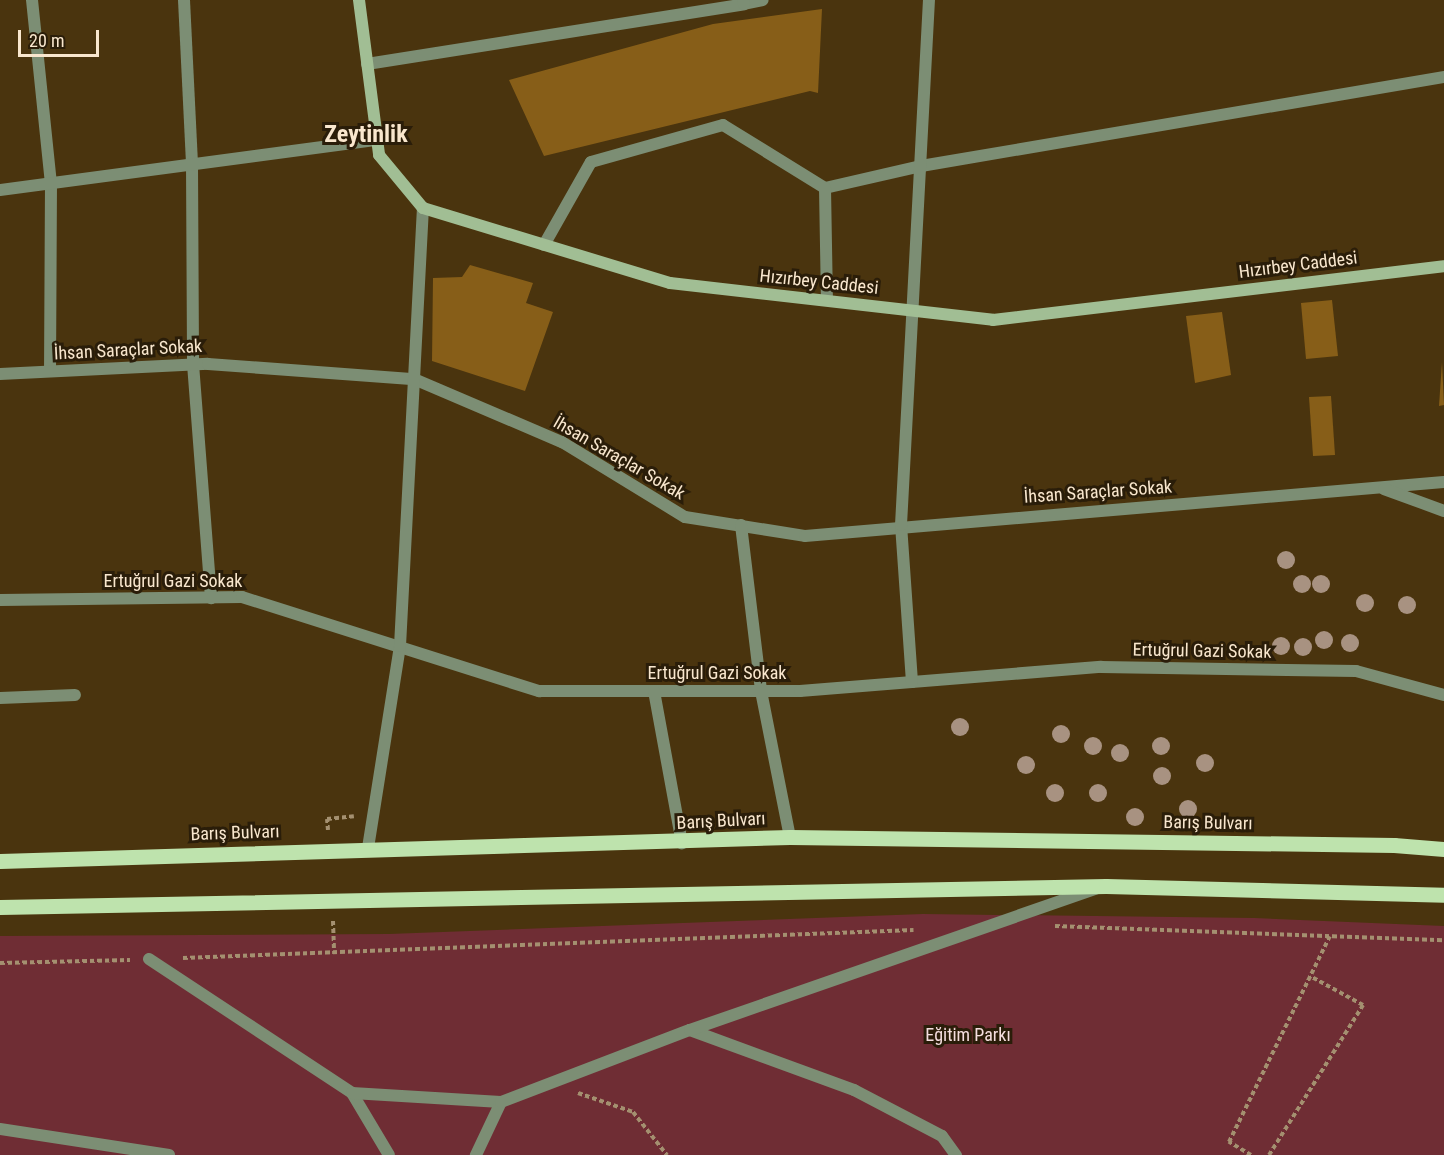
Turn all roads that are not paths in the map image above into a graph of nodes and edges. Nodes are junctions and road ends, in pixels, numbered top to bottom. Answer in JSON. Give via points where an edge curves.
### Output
{"nodes":[{"id":1,"x":32,"y":0,"type":"edge"},
{"id":2,"x":184,"y":0,"type":"edge"},
{"id":3,"x":359,"y":0,"type":"edge"},
{"id":4,"x":763,"y":0,"type":"edge"},
{"id":5,"x":929,"y":0,"type":"edge"},
{"id":6,"x":744,"y":2,"type":"edge"},
{"id":7,"x":367,"y":64,"type":"junction"},
{"id":8,"x":1444,"y":77,"type":"edge"},
{"id":9,"x":377,"y":140,"type":"junction"},
{"id":10,"x":192,"y":165,"type":"junction"},
{"id":11,"x":921,"y":166,"type":"junction"},
{"id":12,"x":51,"y":183,"type":"junction"},
{"id":13,"x":825,"y":188,"type":"junction"},
{"id":14,"x":0,"y":190,"type":"edge"},
{"id":15,"x":423,"y":208,"type":"junction"},
{"id":16,"x":544,"y":244,"type":"junction"},
{"id":17,"x":1444,"y":266,"type":"edge"},
{"id":18,"x":827,"y":300,"type":"junction"},
{"id":19,"x":913,"y":310,"type":"junction"},
{"id":20,"x":193,"y":364,"type":"junction"},
{"id":21,"x":50,"y":371,"type":"junction"},
{"id":22,"x":0,"y":374,"type":"edge"},
{"id":23,"x":414,"y":379,"type":"junction"},
{"id":24,"x":1444,"y":482,"type":"edge"},
{"id":25,"x":1380,"y":488,"type":"junction"},
{"id":26,"x":1444,"y":511,"type":"edge"},
{"id":27,"x":741,"y":525,"type":"junction"},
{"id":28,"x":901,"y":525,"type":"junction"},
{"id":29,"x":211,"y":598,"type":"junction"},
{"id":30,"x":0,"y":600,"type":"edge"},
{"id":31,"x":400,"y":646,"type":"junction"},
{"id":32,"x":912,"y":682,"type":"junction"},
{"id":33,"x":654,"y":691,"type":"junction"},
{"id":34,"x":761,"y":691,"type":"junction"},
{"id":35,"x":75,"y":694,"type":"dead end"},
{"id":36,"x":1444,"y":695,"type":"edge"},
{"id":37,"x":0,"y":698,"type":"edge"},
{"id":38,"x":790,"y":837,"type":"junction"},
{"id":39,"x":682,"y":843,"type":"junction"},
{"id":40,"x":368,"y":848,"type":"junction"},
{"id":41,"x":1444,"y":849,"type":"edge"},
{"id":42,"x":0,"y":861,"type":"edge"},
{"id":43,"x":1106,"y":886,"type":"junction"},
{"id":44,"x":1444,"y":895,"type":"edge"},
{"id":45,"x":0,"y":907,"type":"edge"},
{"id":46,"x":149,"y":959,"type":"road end"},
{"id":47,"x":690,"y":1030,"type":"junction"},
{"id":48,"x":352,"y":1093,"type":"junction"},
{"id":49,"x":501,"y":1102,"type":"junction"},
{"id":50,"x":0,"y":1129,"type":"edge"},
{"id":51,"x":169,"y":1155,"type":"edge"},
{"id":52,"x":389,"y":1155,"type":"edge"},
{"id":53,"x":476,"y":1155,"type":"edge"},
{"id":54,"x":956,"y":1155,"type":"edge"}],
"edges":[{"from":1,"to":12,"type":"street"},
{"from":2,"to":10,"type":"street"},
{"from":3,"to":7,"type":"main road"},
{"from":4,"to":6,"type":"street"},
{"from":5,"to":11,"type":"street"},
{"from":6,"to":7,"type":"street"},
{"from":7,"to":9,"type":"main road"},
{"from":8,"to":11,"type":"street"},
{"from":9,"to":10,"type":"street"},
{"from":9,"to":15,"type":"main road","via":[[379,155]]},
{"from":10,"to":12,"type":"street"},
{"from":10,"to":20,"type":"street"},
{"from":11,"to":13,"type":"street"},
{"from":11,"to":19,"type":"street"},
{"from":12,"to":14,"type":"street"},
{"from":12,"to":21,"type":"street"},
{"from":13,"to":16,"type":"street","via":[[723,125],[591,162]]},
{"from":13,"to":18,"type":"street"},
{"from":15,"to":16,"type":"main road","name":"Hızırbey Caddesi"},
{"from":15,"to":23,"type":"street"},
{"from":16,"to":18,"type":"main road","name":"Hızırbey Caddesi","via":[[670,283]]},
{"from":17,"to":19,"type":"main road","name":"Hızırbey Caddesi","via":[[993,320]]},
{"from":18,"to":19,"type":"main road","name":"Hızırbey Caddesi"},
{"from":19,"to":28,"type":"street"},
{"from":20,"to":21,"type":"street","name":"İhsan Saraçlar Sokak"},
{"from":20,"to":23,"type":"street","name":"İhsan Saraçlar Sokak"},
{"from":20,"to":29,"type":"street"},
{"from":21,"to":22,"type":"street","name":"İhsan Saraçlar Sokak"},
{"from":23,"to":27,"type":"street","name":"İhsan Saraçlar Sokak","via":[[562,442],[685,517]]},
{"from":23,"to":31,"type":"street"},
{"from":24,"to":25,"type":"street","name":"İhsan Saraçlar Sokak"},
{"from":25,"to":26,"type":"street"},
{"from":25,"to":28,"type":"street","name":"İhsan Saraçlar Sokak"},
{"from":27,"to":28,"type":"street","name":"İhsan Saraçlar Sokak","via":[[805,536]]},
{"from":27,"to":34,"type":"street"},
{"from":28,"to":32,"type":"street"},
{"from":29,"to":30,"type":"street","name":"Ertuğrul Gazi Sokak"},
{"from":29,"to":31,"type":"street","name":"Ertuğrul Gazi Sokak","via":[[242,597]]},
{"from":31,"to":33,"type":"street","name":"Ertuğrul Gazi Sokak","via":[[539,691]]},
{"from":31,"to":40,"type":"street"},
{"from":32,"to":34,"type":"street","name":"Ertuğrul Gazi Sokak"},
{"from":32,"to":36,"type":"street","name":"Ertuğrul Gazi Sokak","via":[[1101,667],[1344,671]]},
{"from":33,"to":34,"type":"street","name":"Ertuğrul Gazi Sokak"},
{"from":33,"to":39,"type":"street"},
{"from":34,"to":38,"type":"street"},
{"from":35,"to":37,"type":"street"},
{"from":38,"to":39,"type":"main road","name":"Barış Bulvarı"},
{"from":38,"to":41,"type":"main road","name":"Barış Bulvarı"},
{"from":39,"to":40,"type":"main road","name":"Barış Bulvarı"},
{"from":40,"to":42,"type":"main road","name":"Barış Bulvarı"},
{"from":43,"to":44,"type":"main road"},
{"from":43,"to":45,"type":"main road","via":[[125,908]]},
{"from":43,"to":47,"type":"street"},
{"from":46,"to":48,"type":"street"},
{"from":47,"to":49,"type":"street"},
{"from":47,"to":54,"type":"street","via":[[854,1090],[942,1136]]},
{"from":48,"to":49,"type":"street"},
{"from":48,"to":52,"type":"street"},
{"from":49,"to":53,"type":"street"},
{"from":50,"to":51,"type":"street"}]}
